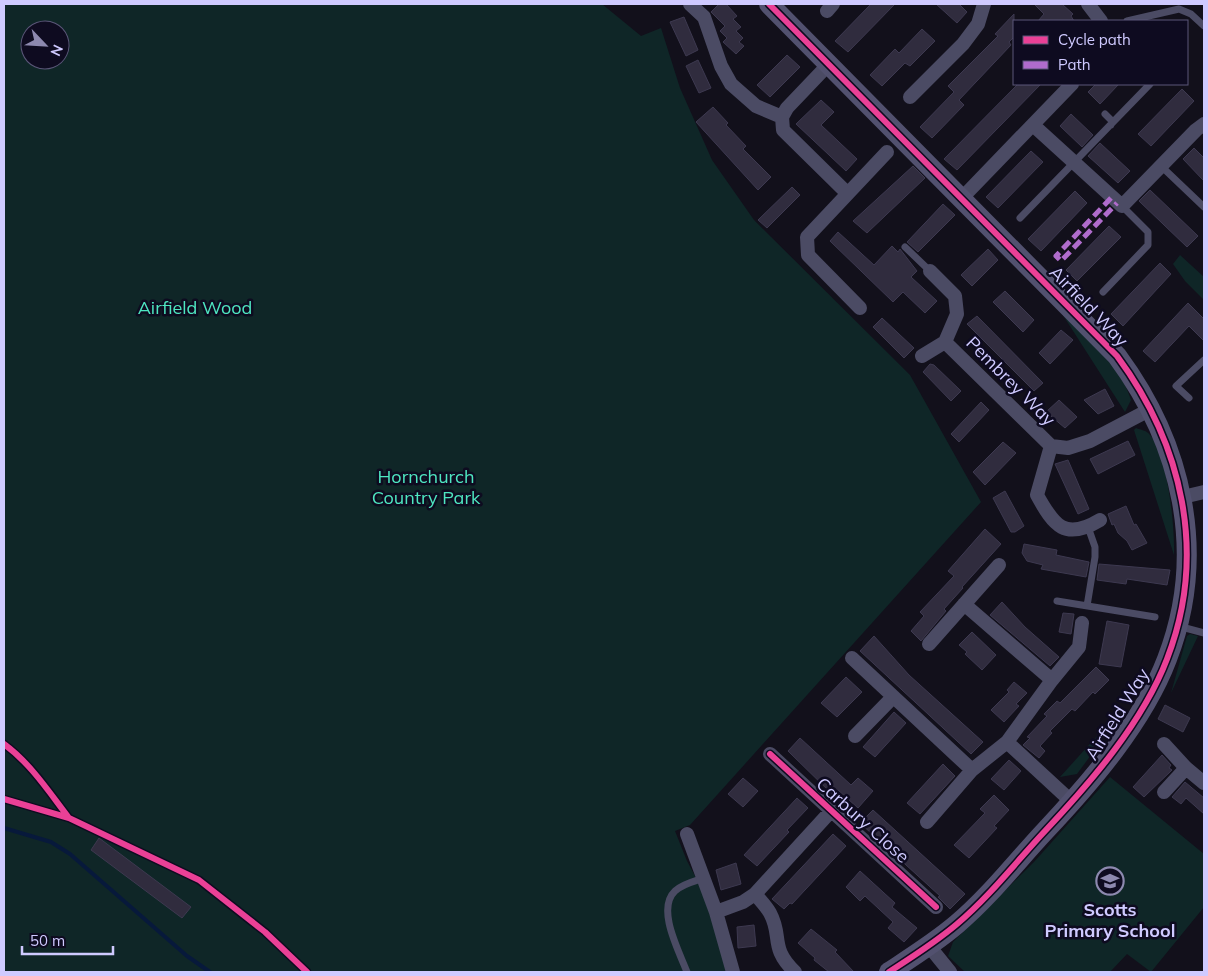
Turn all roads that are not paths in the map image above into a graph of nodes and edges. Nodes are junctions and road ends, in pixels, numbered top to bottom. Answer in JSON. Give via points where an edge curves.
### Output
{"nodes":[{"id":1,"x":690,"y":4,"type":"edge"},
{"id":2,"x":769,"y":4,"type":"edge"},
{"id":3,"x":984,"y":4,"type":"edge"},
{"id":4,"x":1088,"y":4,"type":"edge"},
{"id":5,"x":1100,"y":20,"type":"edge"},
{"id":6,"x":1131,"y":20,"type":"edge"},
{"id":7,"x":1204,"y":26,"type":"edge"},
{"id":8,"x":828,"y":65,"type":"junction"},
{"id":9,"x":1071,"y":85,"type":"edge"},
{"id":10,"x":1149,"y":85,"type":"edge"},
{"id":11,"x":910,"y":97,"type":"dead end"},
{"id":12,"x":1105,"y":114,"type":"dead end"},
{"id":13,"x":782,"y":117,"type":"junction"},
{"id":14,"x":1204,"y":124,"type":"edge"},
{"id":15,"x":1033,"y":125,"type":"junction"},
{"id":16,"x":1111,"y":125,"type":"junction"},
{"id":17,"x":887,"y":152,"type":"dead end"},
{"id":18,"x":1075,"y":163,"type":"junction"},
{"id":19,"x":1161,"y":166,"type":"junction"},
{"id":20,"x":847,"y":193,"type":"junction"},
{"id":21,"x":961,"y":199,"type":"junction"},
{"id":22,"x":1122,"y":206,"type":"junction"},
{"id":23,"x":1204,"y":207,"type":"edge"},
{"id":24,"x":1020,"y":218,"type":"dead end"},
{"id":25,"x":905,"y":247,"type":"dead end"},
{"id":26,"x":930,"y":271,"type":"joint"},
{"id":27,"x":1103,"y":292,"type":"dead end"},
{"id":28,"x":860,"y":308,"type":"dead end"},
{"id":29,"x":945,"y":342,"type":"junction"},
{"id":30,"x":922,"y":356,"type":"dead end"},
{"id":31,"x":1204,"y":360,"type":"edge"},
{"id":32,"x":1190,"y":398,"type":"dead end"},
{"id":33,"x":1151,"y":409,"type":"junction"},
{"id":34,"x":1052,"y":446,"type":"junction"},
{"id":35,"x":1204,"y":492,"type":"edge"},
{"id":36,"x":1183,"y":497,"type":"junction"},
{"id":37,"x":1094,"y":524,"type":"joint"},
{"id":38,"x":999,"y":566,"type":"dead end"},
{"id":39,"x":1057,"y":601,"type":"dead end"},
{"id":40,"x":964,"y":604,"type":"junction"},
{"id":41,"x":1087,"y":606,"type":"junction"},
{"id":42,"x":1155,"y":617,"type":"dead end"},
{"id":43,"x":1082,"y":623,"type":"dead end"},
{"id":44,"x":1177,"y":626,"type":"junction"},
{"id":45,"x":1204,"y":633,"type":"edge"},
{"id":46,"x":929,"y":644,"type":"dead end"},
{"id":47,"x":852,"y":658,"type":"dead end"},
{"id":48,"x":1052,"y":680,"type":"junction"},
{"id":49,"x":893,"y":697,"type":"junction"},
{"id":50,"x":855,"y":736,"type":"dead end"},
{"id":51,"x":1007,"y":742,"type":"junction"},
{"id":52,"x":1164,"y":744,"type":"dead end"},
{"id":53,"x":770,"y":754,"type":"dead end"},
{"id":54,"x":1186,"y":768,"type":"junction"},
{"id":55,"x":972,"y":770,"type":"junction"},
{"id":56,"x":1204,"y":783,"type":"edge"},
{"id":57,"x":1164,"y":792,"type":"dead end"},
{"id":58,"x":1072,"y":802,"type":"junction"},
{"id":59,"x":831,"y":812,"type":"junction"},
{"id":60,"x":927,"y":822,"type":"dead end"},
{"id":61,"x":687,"y":834,"type":"dead end"},
{"id":62,"x":704,"y":878,"type":"junction"},
{"id":63,"x":755,"y":894,"type":"junction"},
{"id":64,"x":936,"y":907,"type":"dead end"},
{"id":65,"x":716,"y":912,"type":"junction"},
{"id":66,"x":929,"y":946,"type":"junction"},
{"id":67,"x":687,"y":972,"type":"edge"},
{"id":68,"x":733,"y":972,"type":"edge"},
{"id":69,"x":795,"y":972,"type":"edge"},
{"id":70,"x":889,"y":972,"type":"edge"},
{"id":71,"x":950,"y":972,"type":"edge"}],
"edges":[{"from":1,"to":13,"type":"street","via":[[704,17],[721,66],[731,84],[756,106]]},
{"from":2,"to":8,"type":"street","name":"Airfield Way"},
{"from":3,"to":11,"type":"street","via":[[978,24]]},
{"from":4,"to":5,"type":"street"},
{"from":6,"to":7,"type":"lane","via":[[1179,9],[1191,14]]},
{"from":8,"to":13,"type":"street"},
{"from":8,"to":21,"type":"street","name":"Airfield Way"},
{"from":9,"to":15,"type":"street"},
{"from":10,"to":16,"type":"lane"},
{"from":12,"to":16,"type":"lane","via":[[1112,121]]},
{"from":13,"to":20,"type":"street","via":[[783,130]]},
{"from":14,"to":19,"type":"street"},
{"from":15,"to":18,"type":"street"},
{"from":15,"to":21,"type":"street"},
{"from":16,"to":18,"type":"lane"},
{"from":17,"to":20,"type":"street"},
{"from":18,"to":22,"type":"street"},
{"from":18,"to":24,"type":"lane"},
{"from":19,"to":22,"type":"street"},
{"from":19,"to":23,"type":"lane"},
{"from":20,"to":28,"type":"street","via":[[807,237],[808,255]]},
{"from":21,"to":33,"type":"street","name":"Airfield Way","via":[[1116,356]]},
{"from":22,"to":27,"type":"lane","via":[[1148,232],[1148,246]]},
{"from":25,"to":26,"type":"lane"},
{"from":26,"to":29,"type":"street","name":"Pembrey Way","via":[[955,296],[957,314]]},
{"from":29,"to":30,"type":"street","name":"Pembrey Way"},
{"from":29,"to":34,"type":"street","name":"Pembrey Way"},
{"from":31,"to":32,"type":"lane","via":[[1176,386]]},
{"from":33,"to":34,"type":"street","name":"Pembrey Way","via":[[1079,445],[1068,448]]},
{"from":33,"to":36,"type":"street","name":"Airfield Way","via":[[1174,462]]},
{"from":34,"to":37,"type":"street","name":"Pembrey Way","via":[[1037,495],[1051,521],[1072,531]]},
{"from":35,"to":36,"type":"street"},
{"from":36,"to":44,"type":"street","name":"Airfield Way","via":[[1184,589]]},
{"from":37,"to":41,"type":"lane","via":[[1095,557]]},
{"from":38,"to":40,"type":"street"},
{"from":39,"to":41,"type":"lane"},
{"from":40,"to":46,"type":"street"},
{"from":40,"to":48,"type":"street"},
{"from":41,"to":42,"type":"lane"},
{"from":43,"to":48,"type":"street","via":[[1080,647]]},
{"from":44,"to":45,"type":"lane"},
{"from":44,"to":58,"type":"street","name":"Airfield Way","via":[[1167,659],[1147,699],[1099,770]]},
{"from":47,"to":49,"type":"street"},
{"from":48,"to":51,"type":"street"},
{"from":49,"to":50,"type":"street"},
{"from":49,"to":55,"type":"street"},
{"from":51,"to":55,"type":"street"},
{"from":51,"to":58,"type":"street"},
{"from":52,"to":54,"type":"street"},
{"from":53,"to":59,"type":"street","name":"Carbury Close"},
{"from":54,"to":56,"type":"street"},
{"from":54,"to":57,"type":"street"},
{"from":55,"to":60,"type":"street"},
{"from":58,"to":66,"type":"street","name":"Airfield Way","via":[[990,893]]},
{"from":59,"to":63,"type":"street"},
{"from":59,"to":64,"type":"street","name":"Carbury Close"},
{"from":61,"to":62,"type":"street"},
{"from":62,"to":65,"type":"street"},
{"from":62,"to":67,"type":"lane","via":[[674,891],[666,908]]},
{"from":63,"to":65,"type":"street"},
{"from":63,"to":69,"type":"street","via":[[770,914],[778,952]]},
{"from":65,"to":68,"type":"street"},
{"from":66,"to":70,"type":"street","name":"Airfield Way"},
{"from":66,"to":71,"type":"street"}]}
